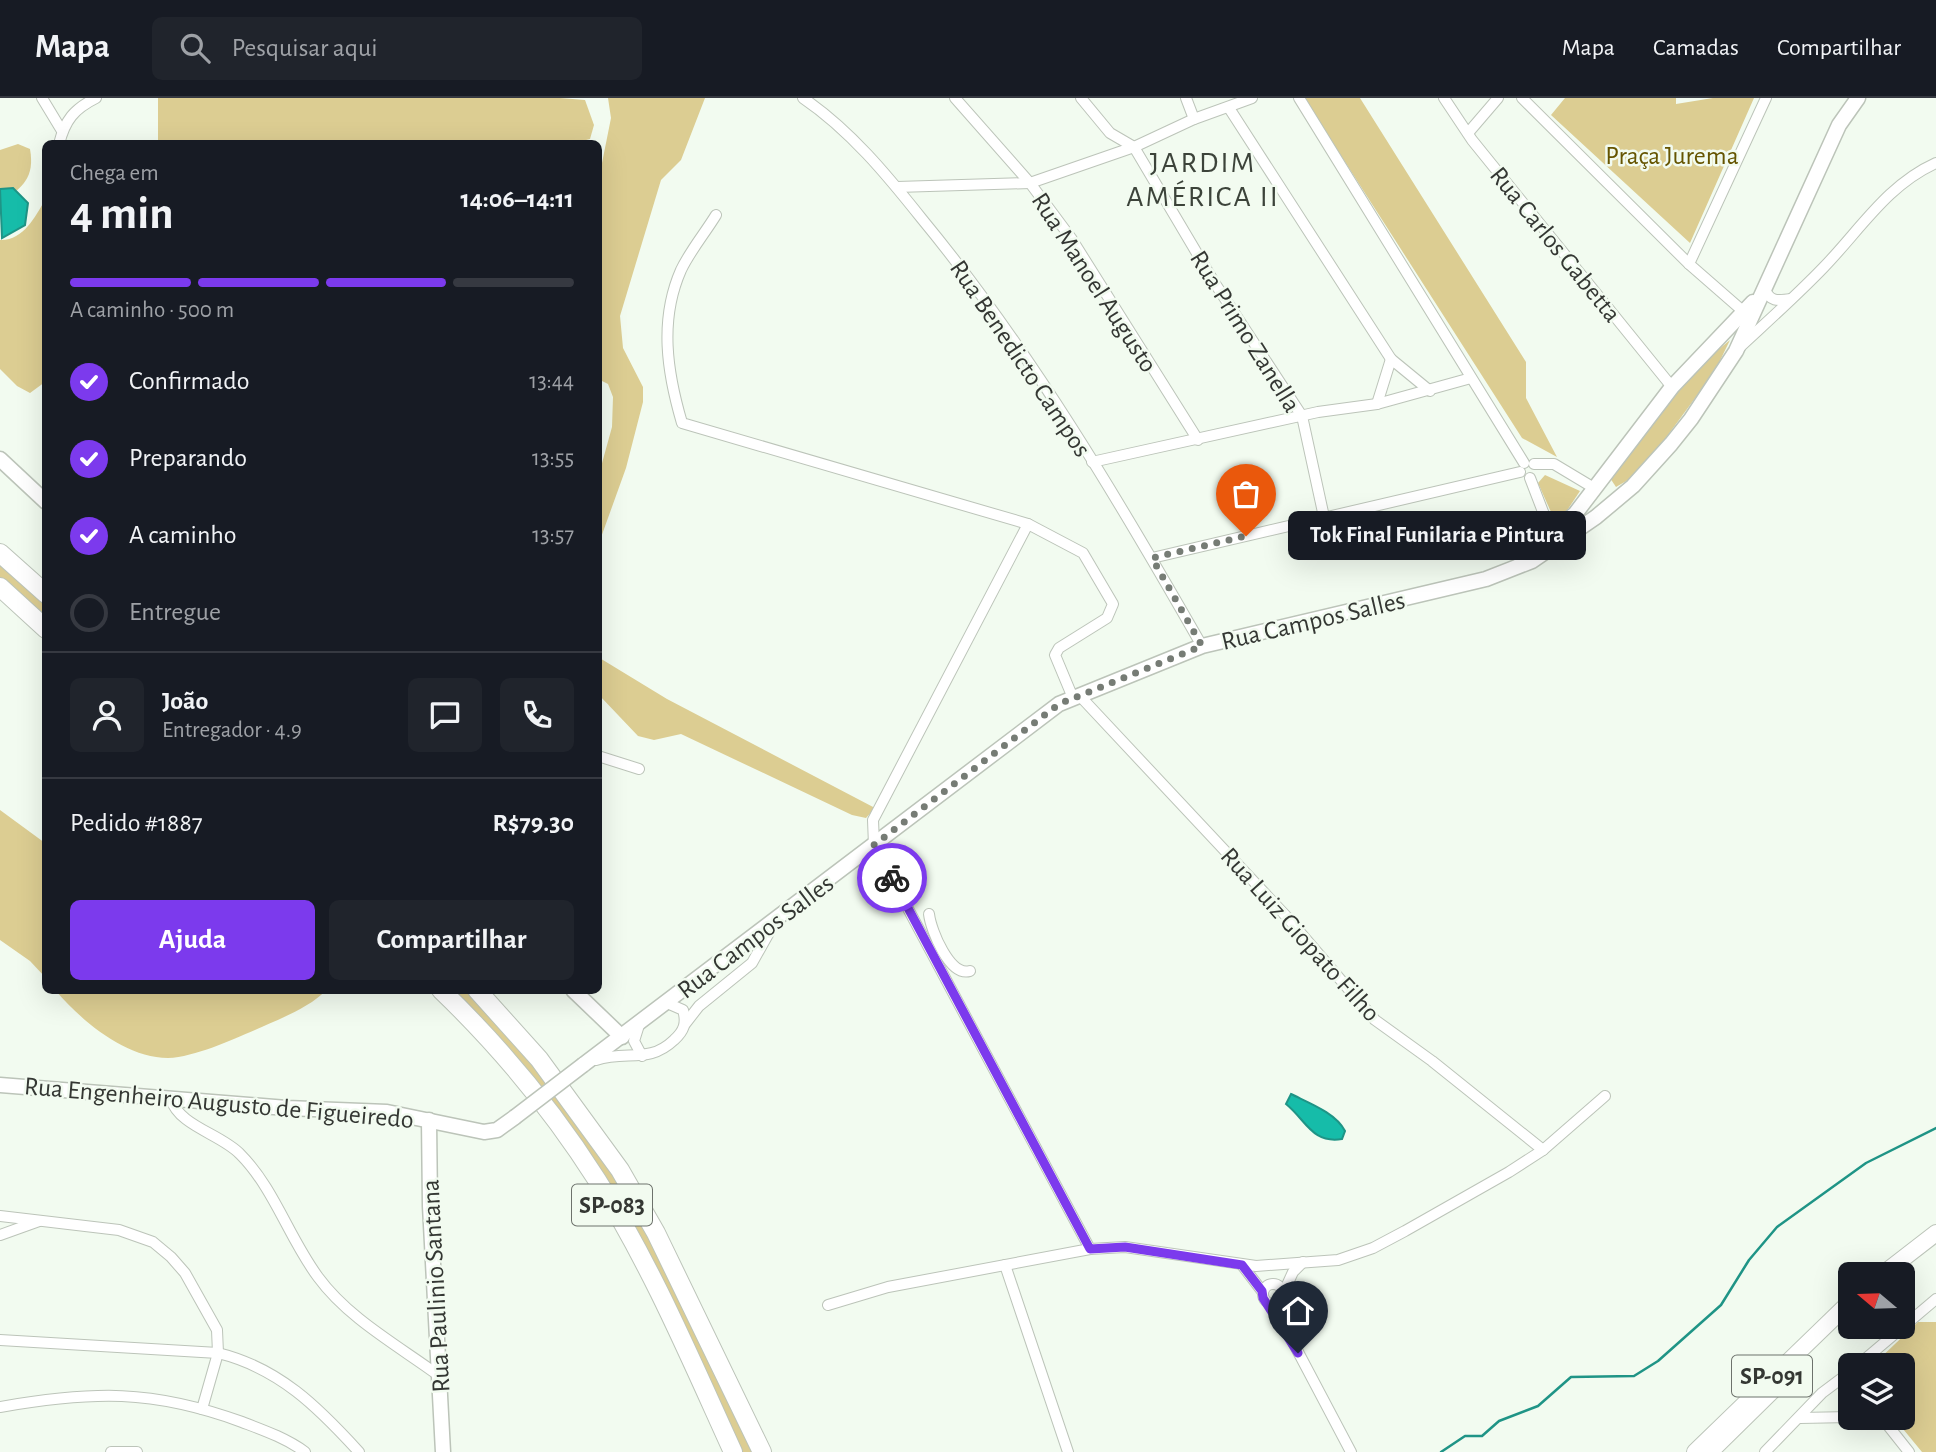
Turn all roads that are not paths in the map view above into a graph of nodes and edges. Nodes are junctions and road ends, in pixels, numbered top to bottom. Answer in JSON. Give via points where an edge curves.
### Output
{"nodes":[{"id":1,"x":42,"y":98,"type":"edge"},
{"id":2,"x":96,"y":98,"type":"edge"},
{"id":3,"x":803,"y":98,"type":"edge"},
{"id":4,"x":955,"y":98,"type":"edge"},
{"id":5,"x":1081,"y":98,"type":"edge"},
{"id":6,"x":1186,"y":98,"type":"edge"},
{"id":7,"x":1252,"y":98,"type":"edge"},
{"id":8,"x":1299,"y":98,"type":"edge"},
{"id":9,"x":1444,"y":98,"type":"edge"},
{"id":10,"x":1499,"y":98,"type":"edge"},
{"id":11,"x":1522,"y":98,"type":"edge"},
{"id":12,"x":1766,"y":98,"type":"edge"},
{"id":13,"x":1858,"y":98,"type":"edge"},
{"id":14,"x":1229,"y":108,"type":"junction"},
{"id":15,"x":1194,"y":119,"type":"junction"},
{"id":16,"x":62,"y":131,"type":"junction"},
{"id":17,"x":1468,"y":133,"type":"junction"},
{"id":18,"x":60,"y":140,"type":"edge"},
{"id":19,"x":1134,"y":147,"type":"junction"},
{"id":20,"x":1936,"y":163,"type":"edge"},
{"id":21,"x":1030,"y":183,"type":"junction"},
{"id":22,"x":897,"y":187,"type":"junction"},
{"id":23,"x":716,"y":215,"type":"dead end"},
{"id":24,"x":1689,"y":264,"type":"junction"},
{"id":25,"x":1763,"y":291,"type":"junction"},
{"id":26,"x":1791,"y":299,"type":"junction"},
{"id":27,"x":1744,"y":312,"type":"junction"},
{"id":28,"x":1736,"y":351,"type":"junction"},
{"id":29,"x":1391,"y":359,"type":"junction"},
{"id":30,"x":1471,"y":378,"type":"junction"},
{"id":31,"x":1716,"y":381,"type":"junction"},
{"id":32,"x":1672,"y":387,"type":"junction"},
{"id":33,"x":1430,"y":391,"type":"junction"},
{"id":34,"x":1377,"y":404,"type":"junction"},
{"id":35,"x":1302,"y":416,"type":"junction"},
{"id":36,"x":1198,"y":440,"type":"junction"},
{"id":37,"x":0,"y":459,"type":"edge"},
{"id":38,"x":1092,"y":462,"type":"junction"},
{"id":39,"x":1527,"y":469,"type":"junction"},
{"id":40,"x":1606,"y":473,"type":"junction"},
{"id":41,"x":1645,"y":473,"type":"junction"},
{"id":42,"x":1594,"y":488,"type":"junction"},
{"id":43,"x":42,"y":498,"type":"edge"},
{"id":44,"x":1324,"y":517,"type":"junction"},
{"id":45,"x":1545,"y":517,"type":"junction"},
{"id":46,"x":1596,"y":517,"type":"junction"},
{"id":47,"x":1028,"y":524,"type":"junction"},
{"id":48,"x":1561,"y":528,"type":"junction"},
{"id":49,"x":1578,"y":531,"type":"junction"},
{"id":50,"x":1543,"y":541,"type":"junction"},
{"id":51,"x":0,"y":553,"type":"edge"},
{"id":52,"x":1152,"y":558,"type":"junction"},
{"id":53,"x":1505,"y":571,"type":"junction"},
{"id":54,"x":0,"y":587,"type":"edge"},
{"id":55,"x":42,"y":590,"type":"edge"},
{"id":56,"x":42,"y":625,"type":"edge"},
{"id":57,"x":1202,"y":646,"type":"junction"},
{"id":58,"x":1076,"y":696,"type":"junction"},
{"id":59,"x":602,"y":757,"type":"edge"},
{"id":60,"x":639,"y":769,"type":"dead end"},
{"id":61,"x":874,"y":845,"type":"junction"},
{"id":62,"x":929,"y":914,"type":"dead end"},
{"id":63,"x":777,"y":919,"type":"junction"},
{"id":64,"x":970,"y":971,"type":"dead end"},
{"id":65,"x":444,"y":994,"type":"edge"},
{"id":66,"x":481,"y":994,"type":"edge"},
{"id":67,"x":577,"y":994,"type":"edge"},
{"id":68,"x":667,"y":1003,"type":"junction"},
{"id":69,"x":639,"y":1024,"type":"junction"},
{"id":70,"x":685,"y":1025,"type":"junction"},
{"id":71,"x":622,"y":1037,"type":"junction"},
{"id":72,"x":642,"y":1055,"type":"junction"},
{"id":73,"x":584,"y":1064,"type":"junction"},
{"id":74,"x":0,"y":1085,"type":"edge"},
{"id":75,"x":1605,"y":1096,"type":"dead end"},
{"id":76,"x":171,"y":1099,"type":"junction"},
{"id":77,"x":429,"y":1120,"type":"junction"},
{"id":78,"x":1543,"y":1150,"type":"junction"},
{"id":79,"x":3,"y":1216,"type":"edge"},
{"id":80,"x":42,"y":1220,"type":"junction"},
{"id":81,"x":1936,"y":1233,"type":"edge"},
{"id":82,"x":1,"y":1235,"type":"edge"},
{"id":83,"x":1936,"y":1245,"type":"edge"},
{"id":84,"x":1090,"y":1249,"type":"junction"},
{"id":85,"x":1303,"y":1262,"type":"junction"},
{"id":86,"x":1899,"y":1262,"type":"edge"},
{"id":87,"x":1915,"y":1262,"type":"edge"},
{"id":88,"x":1284,"y":1263,"type":"junction"},
{"id":89,"x":1005,"y":1265,"type":"junction"},
{"id":90,"x":1242,"y":1265,"type":"junction"},
{"id":91,"x":1256,"y":1266,"type":"junction"},
{"id":92,"x":1271,"y":1279,"type":"junction"},
{"id":93,"x":1262,"y":1291,"type":"junction"},
{"id":94,"x":1283,"y":1296,"type":"junction"},
{"id":95,"x":1936,"y":1299,"type":"edge"},
{"id":96,"x":1269,"y":1304,"type":"junction"},
{"id":97,"x":828,"y":1305,"type":"dead end"},
{"id":98,"x":1838,"y":1314,"type":"edge"},
{"id":99,"x":1286,"y":1329,"type":"junction"},
{"id":100,"x":1838,"y":1329,"type":"edge"},
{"id":101,"x":0,"y":1340,"type":"edge"},
{"id":102,"x":218,"y":1353,"type":"junction"},
{"id":103,"x":1872,"y":1353,"type":"edge"},
{"id":104,"x":438,"y":1375,"type":"junction"},
{"id":105,"x":1838,"y":1382,"type":"edge"},
{"id":106,"x":707,"y":1396,"type":"junction"},
{"id":107,"x":0,"y":1407,"type":"edge"},
{"id":108,"x":202,"y":1409,"type":"junction"},
{"id":109,"x":1838,"y":1417,"type":"edge"},
{"id":110,"x":1800,"y":1418,"type":"junction"},
{"id":111,"x":1892,"y":1430,"type":"edge"},
{"id":112,"x":1717,"y":1449,"type":"edge"},
{"id":113,"x":111,"y":1452,"type":"edge"},
{"id":114,"x":137,"y":1452,"type":"edge"},
{"id":115,"x":305,"y":1452,"type":"edge"},
{"id":116,"x":359,"y":1452,"type":"edge"},
{"id":117,"x":443,"y":1452,"type":"edge"},
{"id":118,"x":728,"y":1452,"type":"edge"},
{"id":119,"x":733,"y":1452,"type":"edge"},
{"id":120,"x":764,"y":1452,"type":"edge"},
{"id":121,"x":1068,"y":1452,"type":"edge"},
{"id":122,"x":1351,"y":1452,"type":"edge"},
{"id":123,"x":1695,"y":1452,"type":"edge"},
{"id":124,"x":1765,"y":1452,"type":"edge"},
{"id":125,"x":1909,"y":1452,"type":"edge"}],
"edges":[{"from":1,"to":16,"type":"street"},
{"from":2,"to":16,"type":"street","via":[[75,110]]},
{"from":3,"to":22,"type":"street","name":"Rua Benedicto Campos","via":[[857,143]]},
{"from":4,"to":21,"type":"street","name":"Rua Manoel Augusto"},
{"from":5,"to":19,"type":"street","name":"Rua Primo Zanella","via":[[1110,133]]},
{"from":6,"to":15,"type":"street"},
{"from":7,"to":14,"type":"street"},
{"from":8,"to":30,"type":"street"},
{"from":9,"to":17,"type":"street","name":"Rua Carlos Gabetta"},
{"from":10,"to":17,"type":"street"},
{"from":11,"to":24,"type":"street"},
{"from":12,"to":24,"type":"street"},
{"from":13,"to":25,"type":"main road","via":[[1839,125]]},
{"from":14,"to":15,"type":"street"},
{"from":14,"to":29,"type":"street"},
{"from":15,"to":19,"type":"street"},
{"from":16,"to":18,"type":"street"},
{"from":17,"to":32,"type":"street","name":"Rua Carlos Gabetta"},
{"from":19,"to":21,"type":"street"},
{"from":19,"to":35,"type":"street","name":"Rua Primo Zanella","via":[[1214,282]]},
{"from":20,"to":26,"type":"street","via":[[1900,184]]},
{"from":21,"to":22,"type":"street"},
{"from":21,"to":36,"type":"street","name":"Rua Manoel Augusto","via":[[1071,238]]},
{"from":22,"to":38,"type":"street","name":"Rua Benedicto Campos","via":[[965,271]]},
{"from":23,"to":47,"type":"street","via":[[682,267],[671,297],[666,330],[670,383],[682,422]]},
{"from":24,"to":27,"type":"street"},
{"from":25,"to":26,"type":"street","via":[[1776,301]]},
{"from":25,"to":27,"type":"main road"},
{"from":25,"to":28,"type":"main road","name":"Rua Campos Salles"},
{"from":26,"to":28,"type":"street"},
{"from":27,"to":31,"type":"main road","name":"Rua Campos Salles","via":[[1741,330]]},
{"from":27,"to":32,"type":"main road"},
{"from":28,"to":31,"type":"main road","name":"Rua Campos Salles"},
{"from":29,"to":33,"type":"street"},
{"from":29,"to":34,"type":"street"},
{"from":30,"to":33,"type":"street"},
{"from":30,"to":39,"type":"street"},
{"from":31,"to":41,"type":"main road","name":"Rua Campos Salles"},
{"from":32,"to":40,"type":"main road"},
{"from":33,"to":34,"type":"street"},
{"from":34,"to":35,"type":"street"},
{"from":35,"to":36,"type":"street"},
{"from":35,"to":44,"type":"street","name":"Rua Primo Zanella"},
{"from":36,"to":38,"type":"street"},
{"from":37,"to":43,"type":"main road"},
{"from":38,"to":52,"type":"street","name":"Rua Benedicto Campos"},
{"from":39,"to":42,"type":"street","via":[[1554,464]]},
{"from":39,"to":44,"type":"street"},
{"from":39,"to":45,"type":"street"},
{"from":40,"to":41,"type":"main road","via":[[1616,487]]},
{"from":40,"to":42,"type":"main road"},
{"from":41,"to":46,"type":"main road","name":"Rua Campos Salles"},
{"from":42,"to":46,"type":"main road","via":[[1604,500]]},
{"from":42,"to":48,"type":"main road"},
{"from":44,"to":52,"type":"street"},
{"from":45,"to":48,"type":"street"},
{"from":45,"to":50,"type":"street"},
{"from":46,"to":49,"type":"main road","name":"Rua Campos Salles"},
{"from":47,"to":58,"type":"street","via":[[1083,553],[1113,604],[1107,618],[1055,655]]},
{"from":47,"to":61,"type":"street","via":[[873,820]]},
{"from":48,"to":49,"type":"main road"},
{"from":48,"to":50,"type":"main road"},
{"from":49,"to":53,"type":"main road","name":"Rua Campos Salles","via":[[1532,561]]},
{"from":50,"to":53,"type":"main road"},
{"from":51,"to":55,"type":"highway"},
{"from":52,"to":57,"type":"street","name":"Rua Benedicto Campos"},
{"from":53,"to":57,"type":"main road","name":"Rua Campos Salles"},
{"from":54,"to":56,"type":"highway"},
{"from":57,"to":58,"type":"main road","name":"Rua Campos Salles"},
{"from":58,"to":61,"type":"main road","name":"Rua Campos Salles","via":[[1059,704]]},
{"from":58,"to":78,"type":"street","name":"Rua Luiz Giopato Filho","via":[[1222,846],[1375,1020]]},
{"from":59,"to":60,"type":"street"},
{"from":61,"to":63,"type":"main road","name":"Rua Campos Salles"},
{"from":61,"to":84,"type":"street"},
{"from":62,"to":64,"type":"street","via":[[953,968]]},
{"from":63,"to":68,"type":"main road","name":"Rua Campos Salles"},
{"from":63,"to":70,"type":"street","via":[[752,963],[699,1006]]},
{"from":65,"to":106,"type":"highway","number":"SP-083","via":[[545,1107],[596,1178],[631,1239]]},
{"from":66,"to":120,"type":"highway","number":"SP-083","via":[[539,1059],[604,1144],[656,1233]]},
{"from":67,"to":71,"type":"main road"},
{"from":68,"to":69,"type":"main road","name":"Rua Campos Salles"},
{"from":68,"to":70,"type":"street","via":[[683,1010]]},
{"from":69,"to":71,"type":"main road","name":"Rua Campos Salles"},
{"from":69,"to":72,"type":"street","via":[[634,1041]]},
{"from":70,"to":72,"type":"street","via":[[662,1052]]},
{"from":71,"to":72,"type":"street"},
{"from":71,"to":73,"type":"main road","name":"Rua Campos Salles"},
{"from":72,"to":73,"type":"street","via":[[614,1055]]},
{"from":73,"to":77,"type":"main road","name":"Rua Engenheiro Augusto de Figueiredo","bridge":true,"via":[[497,1130],[484,1132]]},
{"from":74,"to":76,"type":"main road","name":"Rua Engenheiro Augusto de Figueiredo"},
{"from":75,"to":78,"type":"street"},
{"from":76,"to":77,"type":"main road","name":"Rua Engenheiro Augusto de Figueiredo","via":[[387,1112]]},
{"from":76,"to":104,"type":"street","via":[[179,1115],[216,1135],[251,1166],[305,1259],[334,1297]]},
{"from":77,"to":104,"type":"main road","name":"Rua Paulinio Santana"},
{"from":78,"to":85,"type":"street","via":[[1373,1248],[1338,1259]]},
{"from":79,"to":80,"type":"street"},
{"from":79,"to":82,"type":"street"},
{"from":80,"to":82,"type":"street"},
{"from":80,"to":102,"type":"street","via":[[119,1230],[153,1242],[185,1273],[205,1306],[217,1330]]},
{"from":81,"to":86,"type":"main road"},
{"from":83,"to":87,"type":"main road"},
{"from":84,"to":89,"type":"street"},
{"from":84,"to":90,"type":"street","via":[[1125,1247]]},
{"from":85,"to":88,"type":"street"},
{"from":85,"to":94,"type":"street","via":[[1293,1272]]},
{"from":88,"to":91,"type":"street"},
{"from":88,"to":92,"type":"street"},
{"from":89,"to":97,"type":"street","via":[[888,1287]]},
{"from":89,"to":121,"type":"street"},
{"from":90,"to":91,"type":"street"},
{"from":90,"to":93,"type":"street"},
{"from":91,"to":92,"type":"street"},
{"from":92,"to":93,"type":"street"},
{"from":92,"to":94,"type":"street"},
{"from":93,"to":96,"type":"street"},
{"from":94,"to":96,"type":"street"},
{"from":94,"to":99,"type":"street"},
{"from":95,"to":103,"type":"street"},
{"from":96,"to":99,"type":"street"},
{"from":98,"to":123,"type":"main road","number":"SP-091"},
{"from":99,"to":122,"type":"street"},
{"from":100,"to":112,"type":"main road","number":"SP-091"},
{"from":101,"to":102,"type":"street"},
{"from":102,"to":108,"type":"street"},
{"from":102,"to":116,"type":"street","via":[[248,1360],[289,1384]]},
{"from":104,"to":117,"type":"main road","name":"Rua Paulinio Santana"},
{"from":105,"to":110,"type":"street"},
{"from":106,"to":118,"type":"highway"},
{"from":106,"to":119,"type":"highway","number":"SP-083"},
{"from":107,"to":108,"type":"street","via":[[118,1394],[151,1396]]},
{"from":108,"to":115,"type":"street","via":[[257,1428]]},
{"from":109,"to":110,"type":"street"},
{"from":110,"to":124,"type":"street"},
{"from":111,"to":125,"type":"street"},
{"from":113,"to":114,"type":"street"}]}
